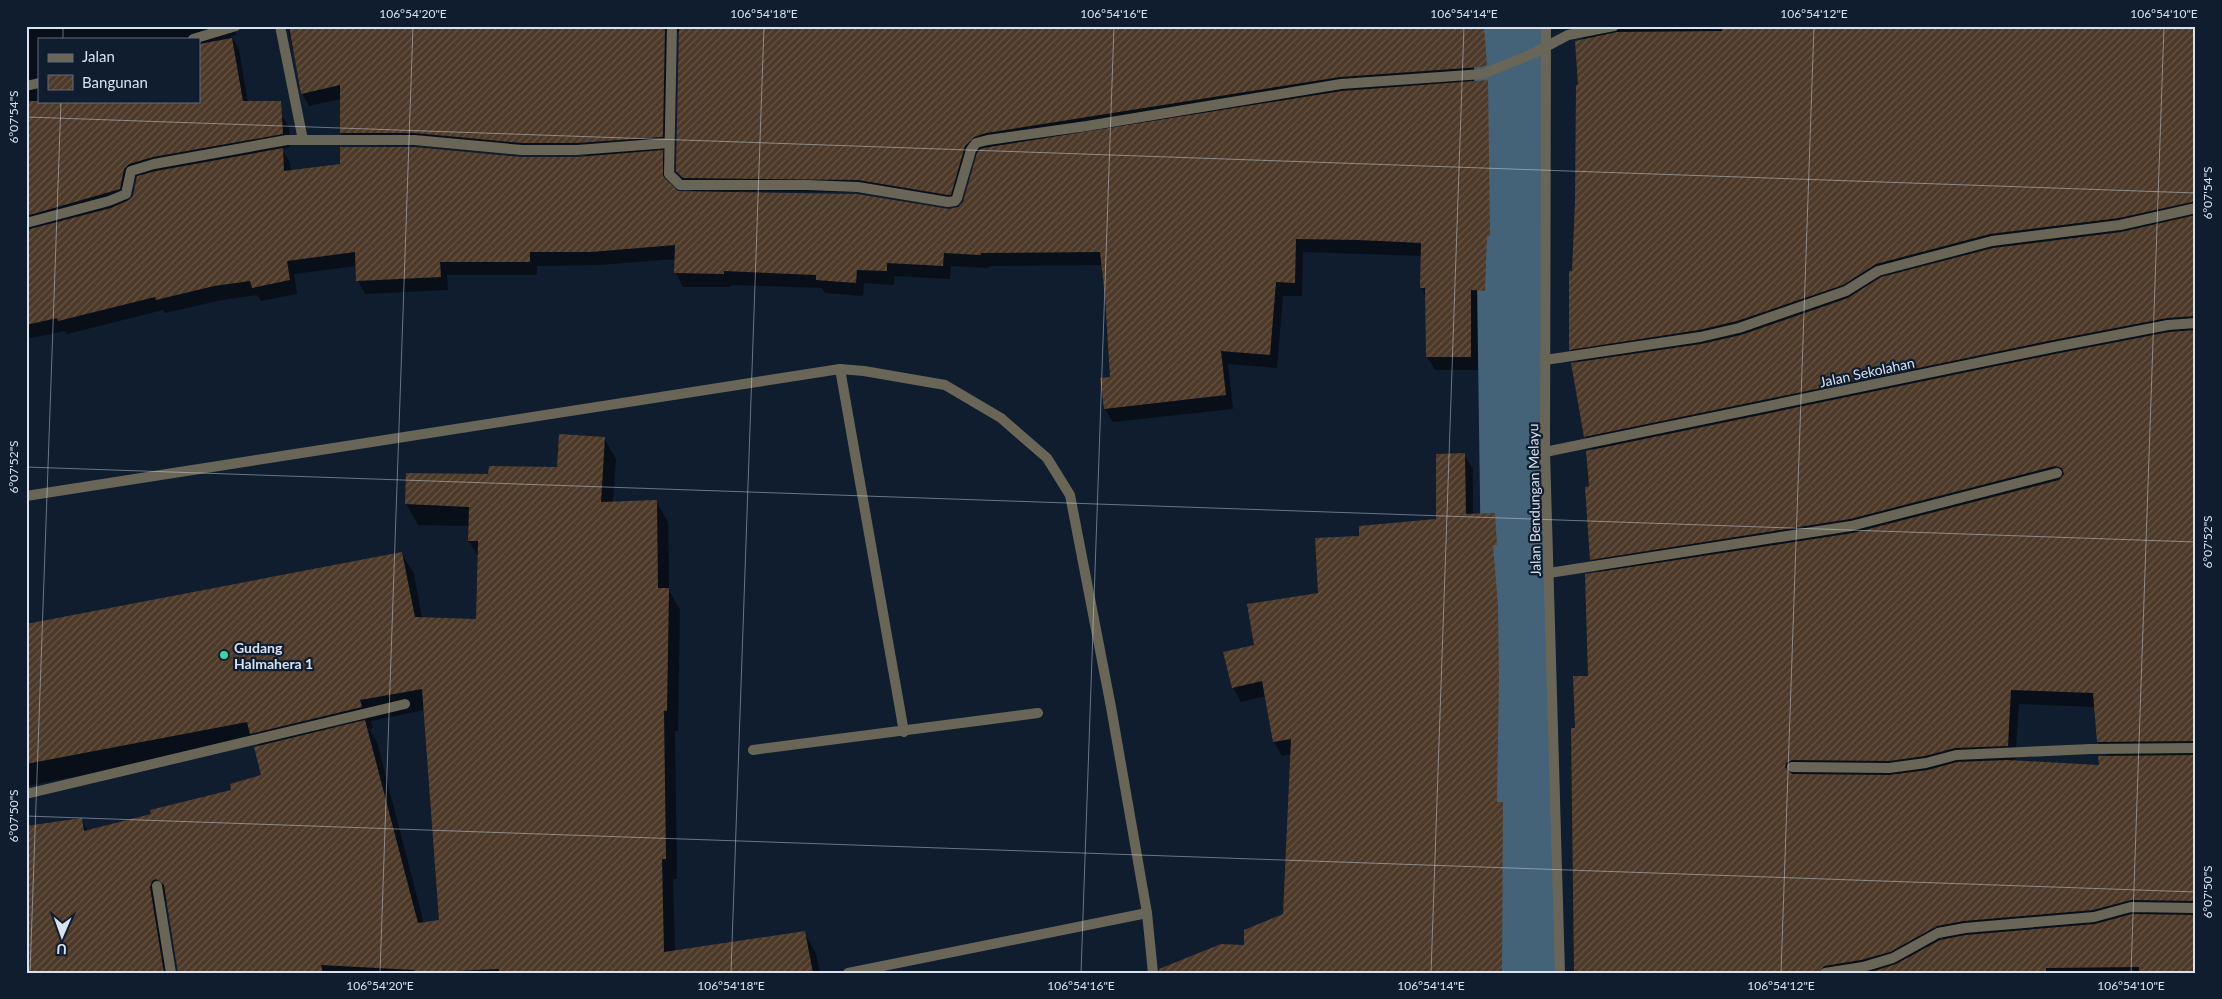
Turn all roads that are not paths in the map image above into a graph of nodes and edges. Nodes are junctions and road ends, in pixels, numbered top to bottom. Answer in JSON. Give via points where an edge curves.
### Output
{"nodes":[{"id":1,"x":236,"y":26,"type":"edge"},
{"id":2,"x":280,"y":26,"type":"edge"},
{"id":3,"x":672,"y":26,"type":"edge"},
{"id":4,"x":1546,"y":26,"type":"edge"},
{"id":5,"x":1614,"y":26,"type":"edge"},
{"id":6,"x":196,"y":38,"type":"edge"},
{"id":7,"x":1546,"y":46,"type":"junction"},
{"id":8,"x":303,"y":140,"type":"junction"},
{"id":9,"x":669,"y":143,"type":"junction"},
{"id":10,"x":2196,"y":208,"type":"edge"},
{"id":11,"x":26,"y":222,"type":"edge"},
{"id":12,"x":2196,"y":323,"type":"edge"},
{"id":13,"x":1545,"y":360,"type":"junction"},
{"id":14,"x":840,"y":369,"type":"junction"},
{"id":15,"x":1545,"y":452,"type":"junction"},
{"id":16,"x":2058,"y":473,"type":"dead end"},
{"id":17,"x":26,"y":496,"type":"edge"},
{"id":18,"x":1549,"y":573,"type":"junction"},
{"id":19,"x":405,"y":704,"type":"dead end"},
{"id":20,"x":1038,"y":713,"type":"dead end"},
{"id":21,"x":904,"y":732,"type":"junction"},
{"id":22,"x":2196,"y":748,"type":"edge"},
{"id":23,"x":754,"y":750,"type":"dead end"},
{"id":24,"x":1792,"y":767,"type":"dead end"},
{"id":25,"x":26,"y":794,"type":"edge"},
{"id":26,"x":157,"y":886,"type":"dead end"},
{"id":27,"x":2196,"y":908,"type":"edge"},
{"id":28,"x":1147,"y":913,"type":"junction"},
{"id":29,"x":171,"y":973,"type":"edge"},
{"id":30,"x":848,"y":973,"type":"edge"},
{"id":31,"x":1154,"y":973,"type":"edge"},
{"id":32,"x":1560,"y":973,"type":"edge"},
{"id":33,"x":1825,"y":973,"type":"edge"}],
"edges":[{"from":1,"to":6,"type":"street"},
{"from":2,"to":8,"type":"street"},
{"from":3,"to":9,"type":"street"},
{"from":4,"to":7,"type":"street","name":"Jalan Bendungan Melayu"},
{"from":5,"to":7,"type":"street","via":[[1573,33]]},
{"from":7,"to":9,"type":"street","via":[[1484,74],[1341,84],[976,143],[957,198],[948,202],[881,190],[833,186],[687,187],[677,184],[669,174]]},
{"from":7,"to":13,"type":"street","name":"Jalan Bendungan Melayu"},
{"from":8,"to":9,"type":"street","via":[[414,140],[522,150],[576,150]]},
{"from":8,"to":11,"type":"street","via":[[154,164],[131,171],[126,194]]},
{"from":10,"to":13,"type":"street","via":[[2120,225],[1992,241],[1878,271],[1846,291],[1739,328]]},
{"from":12,"to":15,"type":"street","name":"Jalan Sekolahan","via":[[2168,325],[2054,347]]},
{"from":13,"to":15,"type":"street","name":"Jalan Bendungan Melayu"},
{"from":14,"to":17,"type":"street"},
{"from":14,"to":21,"type":"street"},
{"from":14,"to":28,"type":"street","via":[[944,385],[1001,418],[1047,458],[1070,495]]},
{"from":15,"to":18,"type":"street","name":"Jalan Bendungan Melayu"},
{"from":16,"to":18,"type":"street","via":[[1851,526]]},
{"from":18,"to":32,"type":"street","name":"Jalan Bendungan Melayu"},
{"from":19,"to":25,"type":"street"},
{"from":20,"to":21,"type":"street"},
{"from":21,"to":23,"type":"street"},
{"from":22,"to":24,"type":"street","via":[[1956,755],[1889,768]]},
{"from":26,"to":29,"type":"street"},
{"from":27,"to":33,"type":"street","via":[[2131,907],[2094,917],[1965,928],[1938,933],[1893,958]]},
{"from":28,"to":30,"type":"street"},
{"from":28,"to":31,"type":"street"}]}
